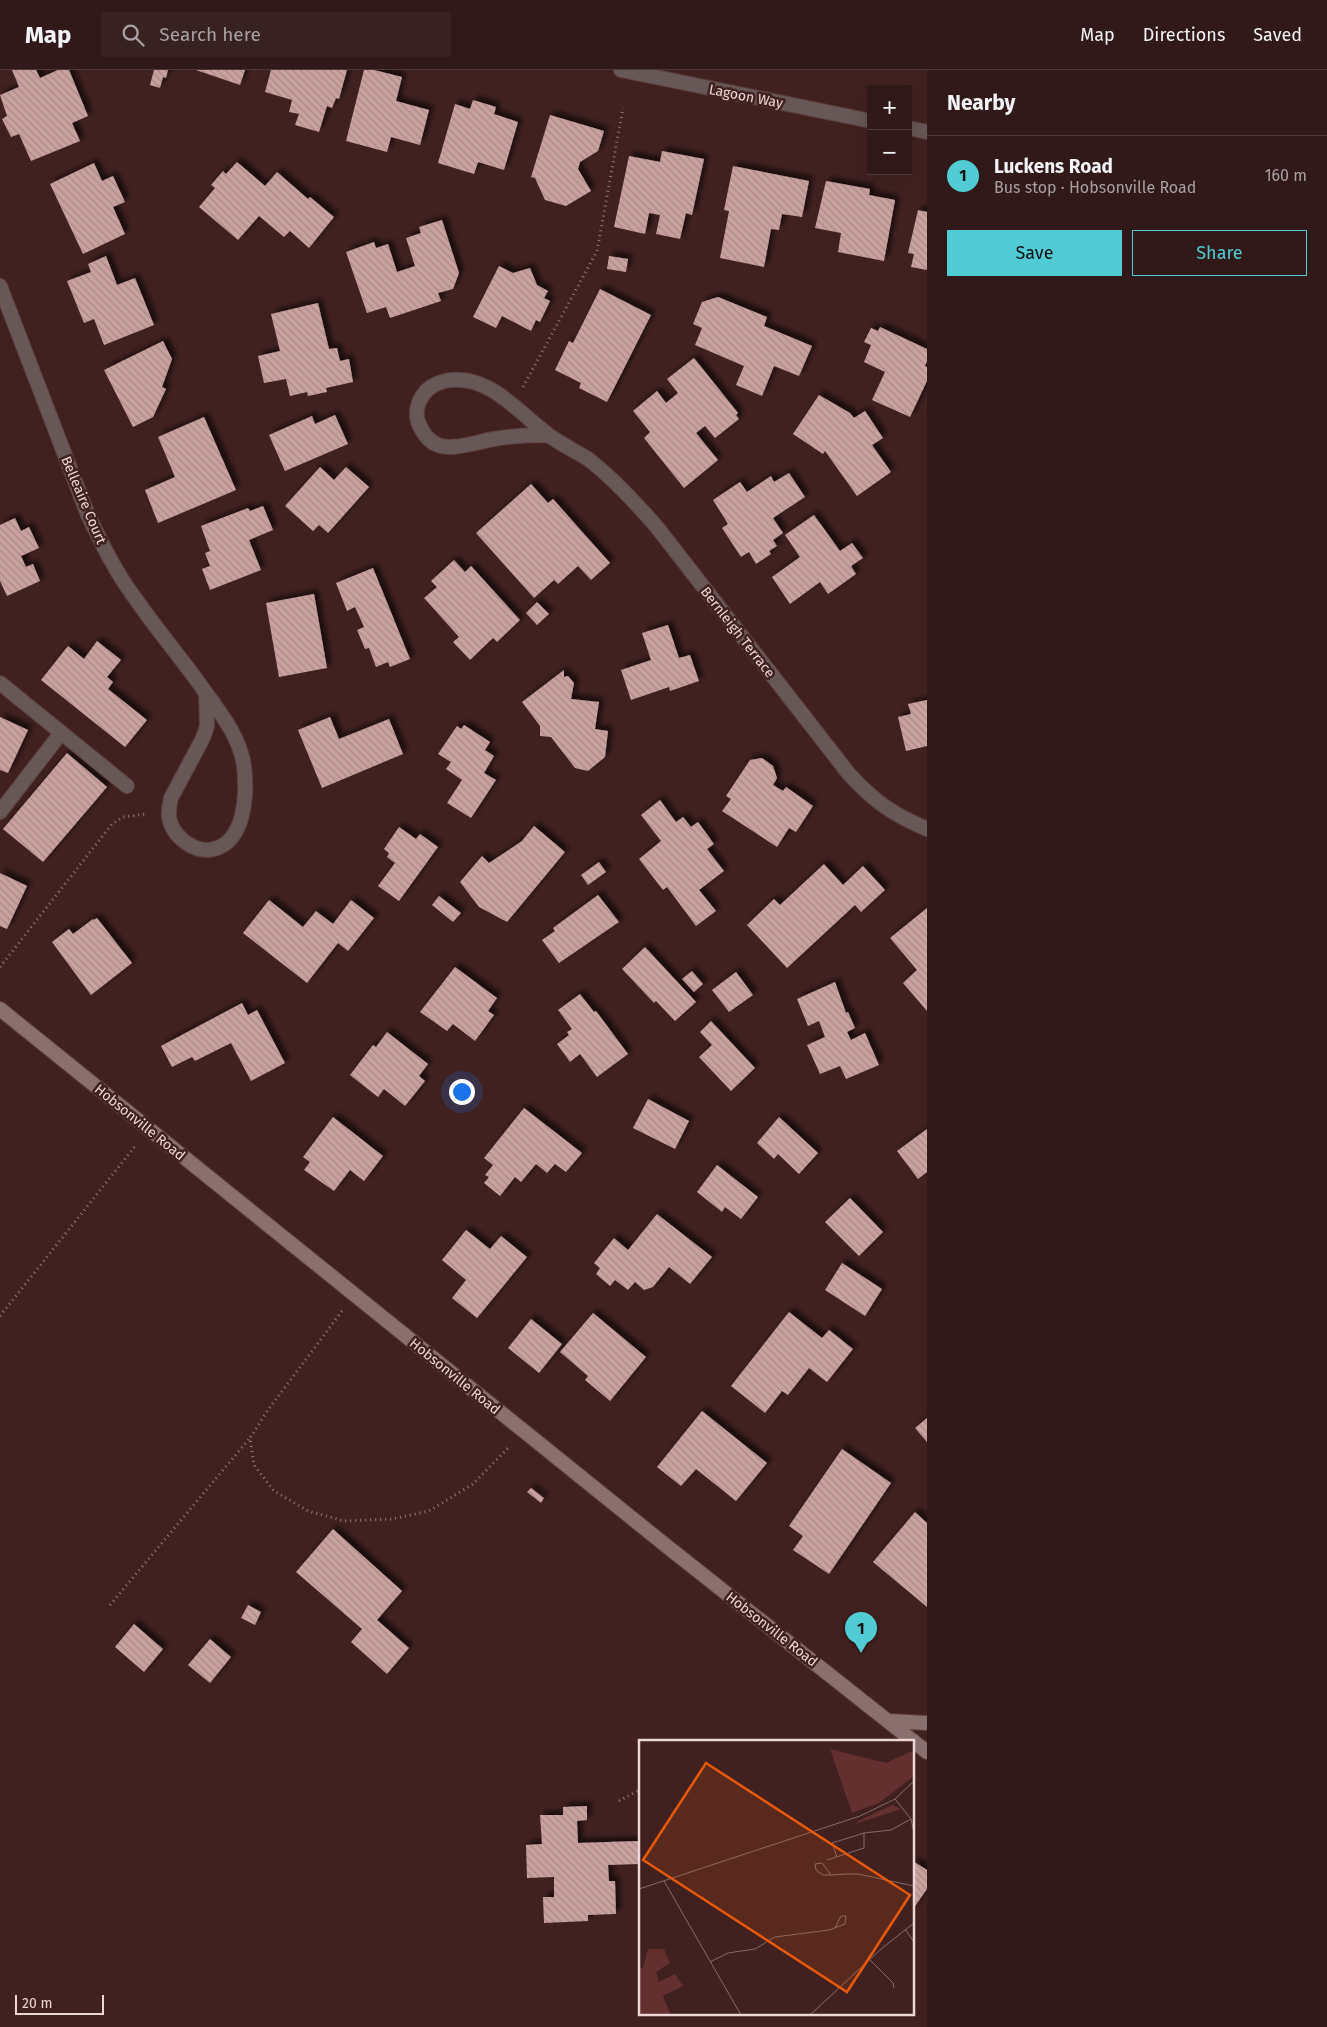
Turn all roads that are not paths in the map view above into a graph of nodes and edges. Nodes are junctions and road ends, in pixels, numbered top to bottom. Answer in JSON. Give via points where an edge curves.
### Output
{"nodes":[{"id":1,"x":621,"y":70,"type":"edge"},
{"id":2,"x":867,"y":120,"type":"edge"},
{"id":3,"x":912,"y":129,"type":"edge"},
{"id":4,"x":927,"y":132,"type":"edge"},
{"id":5,"x":0,"y":286,"type":"edge"},
{"id":6,"x":547,"y":435,"type":"junction"},
{"id":7,"x":0,"y":682,"type":"edge"},
{"id":8,"x":206,"y":694,"type":"junction"},
{"id":9,"x":61,"y":733,"type":"junction"},
{"id":10,"x":127,"y":786,"type":"dead end"},
{"id":11,"x":0,"y":812,"type":"edge"},
{"id":12,"x":927,"y":829,"type":"edge"},
{"id":13,"x":0,"y":1009,"type":"edge"},
{"id":14,"x":889,"y":1721,"type":"junction"},
{"id":15,"x":927,"y":1723,"type":"edge"},
{"id":16,"x":912,"y":1740,"type":"edge"},
{"id":17,"x":914,"y":1742,"type":"edge"},
{"id":18,"x":927,"y":1752,"type":"edge"}],
"edges":[{"from":1,"to":2,"type":"street","name":"Lagoon Way"},
{"from":3,"to":4,"type":"street"},
{"from":5,"to":8,"type":"street","name":"Belleaire Court","via":[[102,544],[134,598]]},
{"from":6,"to":6,"type":"street","name":"Bernleigh Terrace","via":[[492,439],[459,447],[440,446],[424,434],[417,412],[424,393],[431,386],[461,380],[500,394]]},
{"from":6,"to":12,"type":"street","name":"Bernleigh Terrace","via":[[589,461],[656,526],[849,774],[869,795],[886,809]]},
{"from":7,"to":9,"type":"street"},
{"from":8,"to":8,"type":"street","name":"Belleaire Court","via":[[227,723],[244,766],[244,807],[236,830],[214,849],[189,845],[182,840],[172,827],[169,809],[171,798],[207,726]]},
{"from":9,"to":10,"type":"street"},
{"from":9,"to":11,"type":"street"},
{"from":13,"to":14,"type":"main road","name":"Hobsonville Road"},
{"from":14,"to":15,"type":"main road"},
{"from":14,"to":16,"type":"main road","name":"Hobsonville Road"},
{"from":17,"to":18,"type":"main road","name":"Hobsonville Road"}]}
